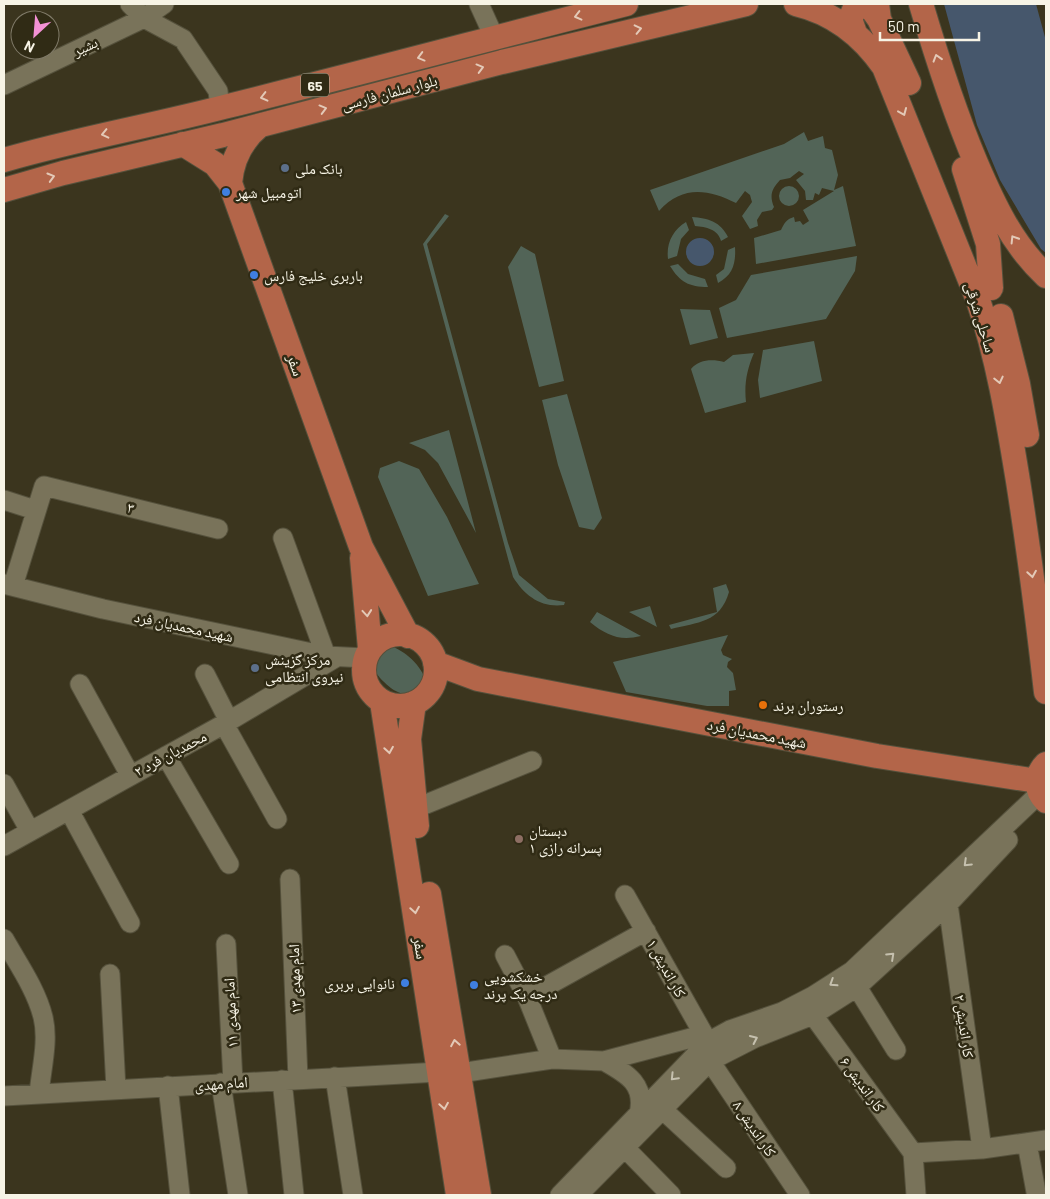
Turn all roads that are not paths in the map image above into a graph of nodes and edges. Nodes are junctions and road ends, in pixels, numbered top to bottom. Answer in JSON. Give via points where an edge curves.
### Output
{"nodes":[{"id":1,"x":130,"y":4,"type":"edge"},
{"id":2,"x":164,"y":4,"type":"edge"},
{"id":3,"x":479,"y":4,"type":"edge"},
{"id":4,"x":626,"y":4,"type":"edge"},
{"id":5,"x":746,"y":4,"type":"edge"},
{"id":6,"x":796,"y":4,"type":"edge"},
{"id":7,"x":921,"y":4,"type":"edge"},
{"id":8,"x":878,"y":11,"type":"edge"},
{"id":9,"x":144,"y":18,"type":"junction"},
{"id":10,"x":854,"y":33,"type":"junction"},
{"id":11,"x":494,"y":37,"type":"junction"},
{"id":12,"x":4,"y":85,"type":"edge"},
{"id":13,"x":953,"y":107,"type":"junction"},
{"id":14,"x":220,"y":108,"type":"junction"},
{"id":15,"x":259,"y":126,"type":"junction"},
{"id":16,"x":183,"y":144,"type":"junction"},
{"id":17,"x":4,"y":160,"type":"edge"},
{"id":18,"x":230,"y":183,"type":"junction"},
{"id":19,"x":4,"y":190,"type":"edge"},
{"id":20,"x":1046,"y":276,"type":"edge"},
{"id":21,"x":991,"y":288,"type":"junction"},
{"id":22,"x":4,"y":500,"type":"edge"},
{"id":23,"x":35,"y":510,"type":"junction"},
{"id":24,"x":218,"y":529,"type":"dead end"},
{"id":25,"x":283,"y":538,"type":"dead end"},
{"id":26,"x":361,"y":547,"type":"junction"},
{"id":27,"x":1046,"y":564,"type":"edge"},
{"id":28,"x":8,"y":585,"type":"edge"},
{"id":29,"x":408,"y":636,"type":"junction"},
{"id":30,"x":368,"y":654,"type":"junction"},
{"id":31,"x":331,"y":657,"type":"junction"},
{"id":32,"x":435,"y":663,"type":"junction"},
{"id":33,"x":205,"y":674,"type":"dead end"},
{"id":34,"x":478,"y":679,"type":"junction"},
{"id":35,"x":80,"y":684,"type":"dead end"},
{"id":36,"x":432,"y":686,"type":"junction"},
{"id":37,"x":1046,"y":692,"type":"edge"},
{"id":38,"x":382,"y":702,"type":"junction"},
{"id":39,"x":414,"y":704,"type":"junction"},
{"id":40,"x":227,"y":722,"type":"junction"},
{"id":41,"x":166,"y":756,"type":"junction"},
{"id":42,"x":532,"y":761,"type":"dead end"},
{"id":43,"x":130,"y":775,"type":"junction"},
{"id":44,"x":1044,"y":779,"type":"edge"},
{"id":45,"x":4,"y":784,"type":"edge"},
{"id":46,"x":414,"y":810,"type":"junction"},
{"id":47,"x":70,"y":812,"type":"junction"},
{"id":48,"x":277,"y":819,"type":"dead end"},
{"id":49,"x":30,"y":831,"type":"junction"},
{"id":50,"x":4,"y":846,"type":"edge"},
{"id":51,"x":230,"y":864,"type":"dead end"},
{"id":52,"x":290,"y":879,"type":"dead end"},
{"id":53,"x":625,"y":895,"type":"dead end"},
{"id":54,"x":948,"y":904,"type":"junction"},
{"id":55,"x":130,"y":922,"type":"dead end"},
{"id":56,"x":646,"y":931,"type":"junction"},
{"id":57,"x":4,"y":939,"type":"edge"},
{"id":58,"x":226,"y":944,"type":"dead end"},
{"id":59,"x":505,"y":955,"type":"dead end"},
{"id":60,"x":110,"y":974,"type":"dead end"},
{"id":61,"x":857,"y":987,"type":"junction"},
{"id":62,"x":527,"y":997,"type":"junction"},
{"id":63,"x":813,"y":1015,"type":"junction"},
{"id":64,"x":896,"y":1050,"type":"dead end"},
{"id":65,"x":709,"y":1051,"type":"junction"},
{"id":66,"x":552,"y":1059,"type":"junction"},
{"id":67,"x":604,"y":1061,"type":"junction"},
{"id":68,"x":450,"y":1073,"type":"junction"},
{"id":69,"x":335,"y":1077,"type":"junction"},
{"id":70,"x":290,"y":1079,"type":"junction"},
{"id":71,"x":227,"y":1083,"type":"junction"},
{"id":72,"x":168,"y":1086,"type":"junction"},
{"id":73,"x":116,"y":1089,"type":"junction"},
{"id":74,"x":39,"y":1094,"type":"junction"},
{"id":75,"x":4,"y":1096,"type":"edge"},
{"id":76,"x":662,"y":1109,"type":"junction"},
{"id":77,"x":639,"y":1114,"type":"junction"},
{"id":78,"x":1046,"y":1140,"type":"edge"},
{"id":79,"x":1026,"y":1143,"type":"junction"},
{"id":80,"x":625,"y":1148,"type":"junction"},
{"id":81,"x":982,"y":1149,"type":"junction"},
{"id":82,"x":913,"y":1153,"type":"junction"},
{"id":83,"x":726,"y":1168,"type":"dead end"},
{"id":84,"x":1036,"y":1192,"type":"dead end"},
{"id":85,"x":180,"y":1195,"type":"edge"},
{"id":86,"x":238,"y":1195,"type":"edge"},
{"id":87,"x":294,"y":1195,"type":"edge"},
{"id":88,"x":353,"y":1195,"type":"edge"},
{"id":89,"x":458,"y":1195,"type":"edge"},
{"id":90,"x":479,"y":1195,"type":"edge"},
{"id":91,"x":560,"y":1195,"type":"edge"},
{"id":92,"x":578,"y":1195,"type":"edge"},
{"id":93,"x":671,"y":1195,"type":"edge"},
{"id":94,"x":800,"y":1195,"type":"edge"},
{"id":95,"x":916,"y":1195,"type":"edge"}],
"edges":[{"from":1,"to":9,"type":"street"},
{"from":2,"to":9,"type":"street","name":"بشیر"},
{"from":3,"to":11,"type":"street"},
{"from":4,"to":11,"type":"main road","name":"بلوار سلمان فارسی","number":"65","one_way":true},
{"from":15,"to":5,"type":"main road","name":"بلوار سلمان فارسی","number":"65","one_way":true,"via":[[502,62]]},
{"from":6,"to":10,"type":"main road","name":"ساحلی شرقی","via":[[836,18]]},
{"from":13,"to":7,"type":"main road","one_way":true},
{"from":8,"to":10,"type":"main road","via":[[863,6],[855,8],[850,19]]},
{"from":8,"to":21,"type":"main road","name":"ساحلی شرقی"},
{"from":9,"to":12,"type":"street","name":"بشیر"},
{"from":9,"to":14,"type":"street","via":[[183,39],[218,91]]},
{"from":10,"to":37,"type":"main road","name":"ساحلی شرقی","one_way":true,"via":[[884,67],[986,324],[1009,424],[1034,584]]},
{"from":11,"to":14,"type":"main road","name":"بلوار سلمان فارسی","number":"65","one_way":true},
{"from":20,"to":13,"type":"main road","one_way":true,"via":[[1017,244],[1004,221]]},
{"from":13,"to":21,"type":"main road","via":[[957,145],[988,244]]},
{"from":14,"to":17,"type":"main road","name":"بلوار سلمان فارسی","number":"65","one_way":true},
{"from":15,"to":16,"type":"main road","name":"بلوار سلمان فارسی","number":"65"},
{"from":15,"to":18,"type":"main road","via":[[234,161]]},
{"from":16,"to":18,"type":"main road","name":"سفر","via":[[215,164]]},
{"from":19,"to":16,"type":"main road","name":"بلوار سلمان فارسی","number":"65","one_way":true},
{"from":18,"to":26,"type":"main road","name":"سفر"},
{"from":21,"to":27,"type":"main road","name":"ساحلی شرقی","via":[[1018,384]]},
{"from":22,"to":23,"type":"street"},
{"from":23,"to":24,"type":"street","name":"۳","via":[[44,486]]},
{"from":23,"to":28,"type":"street"},
{"from":25,"to":31,"type":"street"},
{"from":26,"to":29,"type":"main road","name":"سفر"},
{"from":26,"to":30,"type":"main road","name":"سفر","one_way":true},
{"from":28,"to":31,"type":"street","name":"شهید محمدیان فرد","via":[[103,609]]},
{"from":29,"to":30,"type":"main road","via":[[400,634],[383,638]]},
{"from":29,"to":32,"type":"main road","via":[[426,646]]},
{"from":30,"to":31,"type":"street","name":"شهید محمدیان فرد"},
{"from":30,"to":38,"type":"main road","via":[[364,673],[368,687]]},
{"from":31,"to":40,"type":"street","name":"۲ محمدیان فرد"},
{"from":32,"to":34,"type":"main road"},
{"from":32,"to":36,"type":"main road","via":[[436,675]]},
{"from":33,"to":40,"type":"street"},
{"from":34,"to":36,"type":"main road"},
{"from":34,"to":44,"type":"main road","name":"شهید محمدیان فرد","via":[[877,756]]},
{"from":35,"to":43,"type":"street"},
{"from":36,"to":39,"type":"main road"},
{"from":38,"to":39,"type":"main road","via":[[398,706]]},
{"from":38,"to":68,"type":"main road","name":"سفر","one_way":true},
{"from":39,"to":46,"type":"main road","name":"سفر","via":[[409,739]]},
{"from":40,"to":41,"type":"street","name":"۲ محمدیان فرد"},
{"from":40,"to":48,"type":"street"},
{"from":41,"to":43,"type":"street","name":"۲ محمدیان فرد"},
{"from":41,"to":51,"type":"street"},
{"from":42,"to":46,"type":"street"},
{"from":43,"to":47,"type":"street","name":"۲ محمدیان فرد"},
{"from":44,"to":54,"type":"street"},
{"from":44,"to":65,"type":"street","one_way":true,"via":[[852,971],[782,1012],[730,1030]]},
{"from":45,"to":49,"type":"street"},
{"from":68,"to":46,"type":"main road","name":"سفر","one_way":true},
{"from":47,"to":49,"type":"street","name":"۲ محمدیان فرد"},
{"from":47,"to":55,"type":"street"},
{"from":49,"to":50,"type":"street","name":"۲ محمدیان فرد"},
{"from":52,"to":70,"type":"street","name":"۱۳ امام مهدی"},
{"from":53,"to":56,"type":"street","name":"۱ کار اندیش"},
{"from":61,"to":54,"type":"street","one_way":true},
{"from":54,"to":81,"type":"street","name":"۲ کار اندیش"},
{"from":56,"to":62,"type":"street"},
{"from":56,"to":65,"type":"street","name":"۱ کار اندیش"},
{"from":57,"to":74,"type":"street","via":[[28,979],[44,1018],[45,1041]]},
{"from":58,"to":71,"type":"street","name":"۱۱ امام مهدی"},
{"from":59,"to":62,"type":"street"},
{"from":60,"to":73,"type":"street"},
{"from":61,"to":63,"type":"street"},
{"from":61,"to":64,"type":"street"},
{"from":62,"to":66,"type":"street"},
{"from":65,"to":63,"type":"street","one_way":true,"via":[[755,1038]]},
{"from":63,"to":82,"type":"street","name":"۶ کار اندیش"},
{"from":65,"to":67,"type":"street","via":[[692,1038]]},
{"from":65,"to":76,"type":"street"},
{"from":65,"to":77,"type":"street","one_way":true},
{"from":65,"to":94,"type":"street","name":"۸ کار اندیش"},
{"from":66,"to":67,"type":"street","name":"امام مهدی"},
{"from":66,"to":68,"type":"street","name":"امام مهدی"},
{"from":67,"to":77,"type":"street","via":[[634,1083],[642,1100]]},
{"from":68,"to":69,"type":"street","name":"امام مهدی"},
{"from":68,"to":89,"type":"main road","name":"سفر","one_way":true},
{"from":68,"to":90,"type":"main road","name":"سفر"},
{"from":69,"to":70,"type":"street","name":"امام مهدی"},
{"from":69,"to":88,"type":"street"},
{"from":70,"to":71,"type":"street","name":"امام مهدی"},
{"from":70,"to":87,"type":"street","name":"۱۳ امام مهدی"},
{"from":71,"to":72,"type":"street","name":"امام مهدی"},
{"from":71,"to":86,"type":"street","name":"۱۱ امام مهدی"},
{"from":72,"to":73,"type":"street","name":"امام مهدی"},
{"from":72,"to":85,"type":"street"},
{"from":73,"to":74,"type":"street","name":"امام مهدی"},
{"from":74,"to":75,"type":"street","name":"امام مهدی"},
{"from":76,"to":80,"type":"street"},
{"from":76,"to":83,"type":"street"},
{"from":77,"to":91,"type":"street"},
{"from":78,"to":79,"type":"street"},
{"from":79,"to":81,"type":"street"},
{"from":79,"to":84,"type":"street"},
{"from":80,"to":92,"type":"street"},
{"from":80,"to":93,"type":"street"},
{"from":81,"to":82,"type":"street"},
{"from":82,"to":95,"type":"street"}]}
